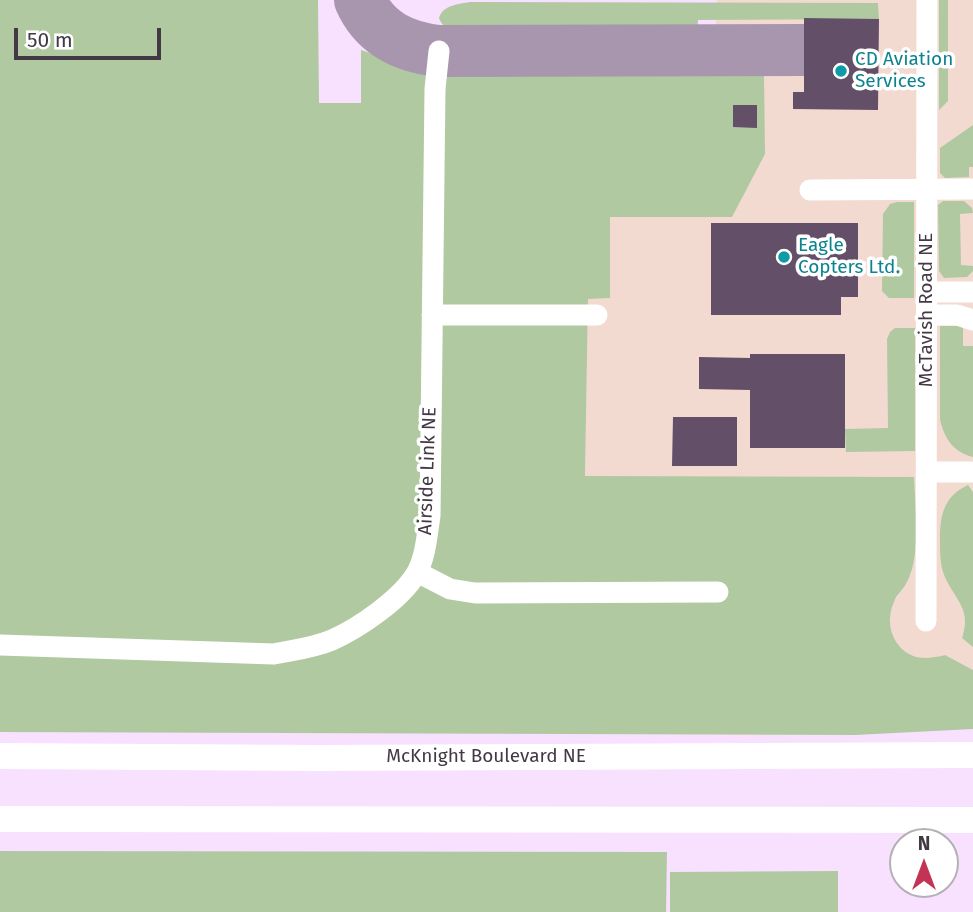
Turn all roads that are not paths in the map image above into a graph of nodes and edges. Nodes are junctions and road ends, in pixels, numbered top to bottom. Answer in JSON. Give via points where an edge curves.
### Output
{"nodes":[{"id":1,"x":927,"y":0,"type":"edge"},
{"id":2,"x":439,"y":51,"type":"dead end"},
{"id":3,"x":927,"y":189,"type":"junction"},
{"id":4,"x":973,"y":189,"type":"edge"},
{"id":5,"x":810,"y":190,"type":"dead end"},
{"id":6,"x":927,"y":292,"type":"junction"},
{"id":7,"x":973,"y":292,"type":"edge"},
{"id":8,"x":432,"y":315,"type":"junction"},
{"id":9,"x":597,"y":315,"type":"dead end"},
{"id":10,"x":927,"y":315,"type":"junction"},
{"id":11,"x":973,"y":320,"type":"edge"},
{"id":12,"x":928,"y":472,"type":"junction"},
{"id":13,"x":973,"y":472,"type":"edge"},
{"id":14,"x":417,"y":572,"type":"junction"},
{"id":15,"x":718,"y":592,"type":"dead end"},
{"id":16,"x":926,"y":621,"type":"dead end"},
{"id":17,"x":0,"y":645,"type":"edge"},
{"id":18,"x":973,"y":755,"type":"edge"},
{"id":19,"x":0,"y":756,"type":"edge"},
{"id":20,"x":0,"y":819,"type":"edge"},
{"id":21,"x":973,"y":820,"type":"edge"}],
"edges":[{"from":1,"to":3,"type":"street","name":"McTavish Road NE"},
{"from":2,"to":8,"type":"street","name":"Airside Link NE"},
{"from":3,"to":4,"type":"street"},
{"from":3,"to":5,"type":"street"},
{"from":3,"to":6,"type":"street","name":"McTavish Road NE"},
{"from":6,"to":7,"type":"street"},
{"from":6,"to":10,"type":"street","name":"McTavish Road NE"},
{"from":8,"to":9,"type":"street"},
{"from":8,"to":14,"type":"street","name":"Airside Link NE","via":[[430,516]]},
{"from":10,"to":11,"type":"street"},
{"from":10,"to":12,"type":"street","name":"McTavish Road NE"},
{"from":12,"to":13,"type":"street"},
{"from":12,"to":16,"type":"street","name":"McTavish Road NE"},
{"from":14,"to":15,"type":"street","via":[[450,589],[475,593]]},
{"from":14,"to":17,"type":"street","name":"Airside Link NE","via":[[400,595],[365,620],[305,649],[274,654]]},
{"from":18,"to":19,"type":"main road","name":"McKnight Boulevard NE"},
{"from":20,"to":21,"type":"main road"}]}
